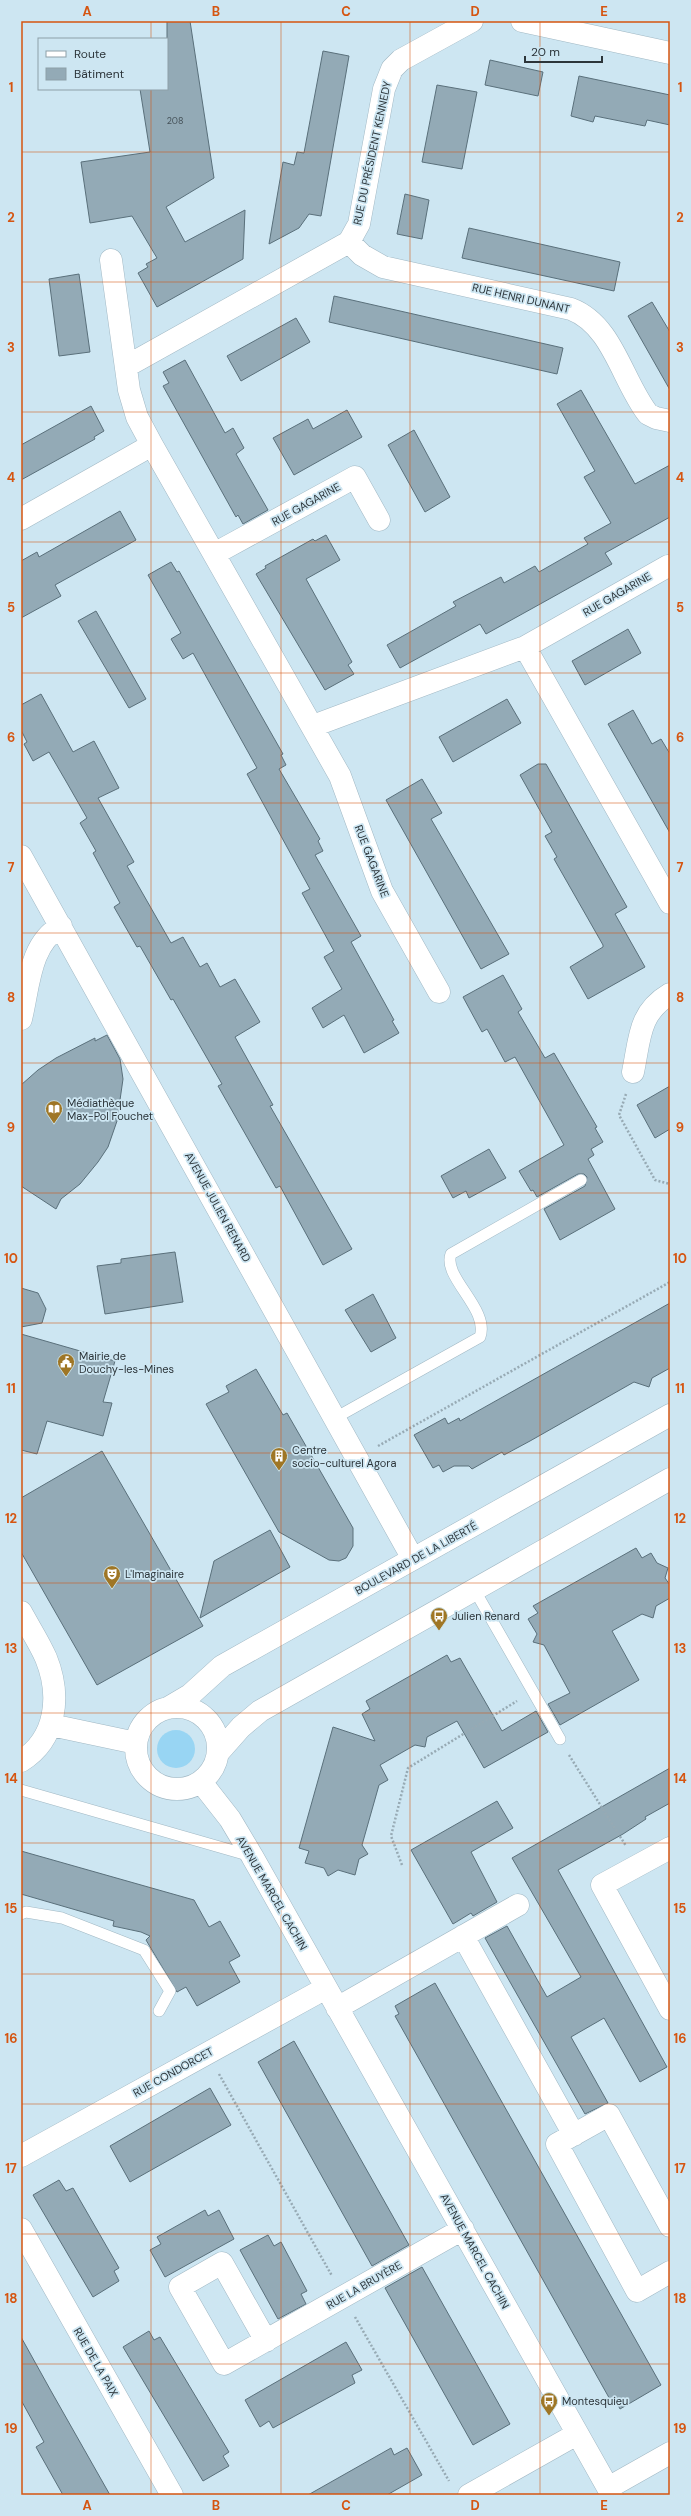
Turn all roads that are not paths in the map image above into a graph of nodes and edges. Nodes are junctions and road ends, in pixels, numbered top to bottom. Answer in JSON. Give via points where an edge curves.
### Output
{"nodes":[{"id":1,"x":472,"y":21,"type":"edge"},
{"id":2,"x":522,"y":21,"type":"edge"},
{"id":3,"x":670,"y":53,"type":"edge"},
{"id":4,"x":349,"y":242,"type":"junction"},
{"id":5,"x":111,"y":260,"type":"dead end"},
{"id":6,"x":126,"y":366,"type":"junction"},
{"id":7,"x":670,"y":421,"type":"edge"},
{"id":8,"x":152,"y":444,"type":"junction"},
{"id":9,"x":21,"y":519,"type":"edge"},
{"id":10,"x":379,"y":520,"type":"dead end"},
{"id":11,"x":214,"y":554,"type":"junction"},
{"id":12,"x":668,"y":566,"type":"dead end"},
{"id":13,"x":525,"y":647,"type":"junction"},
{"id":14,"x":313,"y":726,"type":"junction"},
{"id":15,"x":21,"y":856,"type":"edge"},
{"id":16,"x":670,"y":903,"type":"edge"},
{"id":17,"x":61,"y":926,"type":"junction"},
{"id":18,"x":438,"y":992,"type":"dead end"},
{"id":19,"x":670,"y":994,"type":"edge"},
{"id":20,"x":21,"y":1019,"type":"edge"},
{"id":21,"x":633,"y":1072,"type":"road end"},
{"id":22,"x":581,"y":1180,"type":"dead end"},
{"id":23,"x":670,"y":1415,"type":"edge"},
{"id":24,"x":335,"y":1418,"type":"junction"},
{"id":25,"x":670,"y":1479,"type":"edge"},
{"id":26,"x":413,"y":1559,"type":"junction"},
{"id":27,"x":474,"y":1589,"type":"junction"},
{"id":28,"x":21,"y":1612,"type":"edge"},
{"id":29,"x":168,"y":1708,"type":"junction"},
{"id":30,"x":51,"y":1725,"type":"junction"},
{"id":31,"x":560,"y":1739,"type":"road end"},
{"id":32,"x":136,"y":1743,"type":"junction"},
{"id":33,"x":218,"y":1753,"type":"junction"},
{"id":34,"x":21,"y":1761,"type":"edge"},
{"id":35,"x":201,"y":1782,"type":"junction"},
{"id":36,"x":21,"y":1790,"type":"edge"},
{"id":37,"x":670,"y":1848,"type":"edge"},
{"id":38,"x":252,"y":1856,"type":"junction"},
{"id":39,"x":518,"y":1905,"type":"dead end"},
{"id":40,"x":21,"y":1914,"type":"edge"},
{"id":41,"x":463,"y":1936,"type":"junction"},
{"id":42,"x":326,"y":1988,"type":"junction"},
{"id":43,"x":337,"y":2008,"type":"junction"},
{"id":44,"x":670,"y":2009,"type":"edge"},
{"id":45,"x":158,"y":2011,"type":"dead end"},
{"id":46,"x":574,"y":2135,"type":"junction"},
{"id":47,"x":21,"y":2156,"type":"edge"},
{"id":48,"x":670,"y":2226,"type":"edge"},
{"id":49,"x":21,"y":2229,"type":"edge"},
{"id":50,"x":463,"y":2229,"type":"junction"},
{"id":51,"x":668,"y":2278,"type":"edge"},
{"id":52,"x":266,"y":2341,"type":"dead end"},
{"id":53,"x":577,"y":2434,"type":"junction"},
{"id":54,"x":670,"y":2453,"type":"edge"},
{"id":55,"x":610,"y":2491,"type":"edge"},
{"id":56,"x":172,"y":2495,"type":"edge"},
{"id":57,"x":468,"y":2495,"type":"edge"}],
"edges":[{"from":1,"to":4,"type":"street","name":"RUE DU PRÉSIDENT KENNEDY","via":[[401,60],[392,69],[384,89],[359,224]]},
{"from":2,"to":3,"type":"street"},
{"from":4,"to":6,"type":"street"},
{"from":4,"to":7,"type":"street","name":"RUE HENRI DUNANT","via":[[362,255],[383,267],[571,309],[583,314],[599,329],[645,410],[656,418]]},
{"from":5,"to":6,"type":"street"},
{"from":6,"to":8,"type":"street","via":[[132,404]]},
{"from":8,"to":9,"type":"street"},
{"from":8,"to":11,"type":"street","name":"RUE GAGARINE"},
{"from":10,"to":11,"type":"street","name":"RUE GAGARINE","via":[[355,477]]},
{"from":11,"to":14,"type":"street","name":"RUE GAGARINE"},
{"from":12,"to":13,"type":"street","name":"RUE GAGARINE"},
{"from":13,"to":14,"type":"street","name":"RUE GAGARINE"},
{"from":13,"to":16,"type":"street"},
{"from":14,"to":18,"type":"street","name":"RUE GAGARINE","via":[[345,788],[382,891]]},
{"from":15,"to":17,"type":"street","name":"AVENUE JULIEN RENARD"},
{"from":17,"to":20,"type":"street","via":[[45,938],[34,959]]},
{"from":17,"to":24,"type":"street","name":"AVENUE JULIEN RENARD"},
{"from":19,"to":21,"type":"street","via":[[656,1002],[646,1016]]},
{"from":22,"to":24,"type":"lane","via":[[451,1254],[451,1267],[481,1321],[480,1337]]},
{"from":23,"to":26,"type":"street","name":"BOULEVARD DE LA LIBERTÉ"},
{"from":24,"to":26,"type":"street","name":"AVENUE JULIEN RENARD"},
{"from":25,"to":27,"type":"street"},
{"from":26,"to":29,"type":"street","name":"BOULEVARD DE LA LIBERTÉ","via":[[222,1666],[190,1695]]},
{"from":27,"to":31,"type":"lane"},
{"from":27,"to":33,"type":"street","via":[[260,1711],[241,1726]]},
{"from":28,"to":30,"type":"street","via":[[46,1659],[52,1689]]},
{"from":29,"to":32,"type":"street","via":[[156,1712],[146,1720],[139,1731]]},
{"from":29,"to":33,"type":"street","via":[[191,1709],[207,1719],[216,1735]]},
{"from":30,"to":32,"type":"street"},
{"from":30,"to":34,"type":"street","via":[[41,1745]]},
{"from":32,"to":35,"type":"street","via":[[136,1756],[141,1768],[148,1778],[158,1785],[177,1789]]},
{"from":33,"to":35,"type":"street","via":[[212,1769]]},
{"from":35,"to":38,"type":"street","name":"AVENUE MARCEL CACHIN","via":[[230,1819]]},
{"from":36,"to":38,"type":"lane"},
{"from":37,"to":44,"type":"street","via":[[602,1885]]},
{"from":38,"to":42,"type":"street","name":"AVENUE MARCEL CACHIN"},
{"from":39,"to":41,"type":"street"},
{"from":40,"to":45,"type":"lane","via":[[26,1912],[62,1918],[144,1950],[170,1992]]},
{"from":41,"to":43,"type":"street"},
{"from":41,"to":46,"type":"street"},
{"from":42,"to":43,"type":"street","name":"AVENUE MARCEL CACHIN"},
{"from":42,"to":47,"type":"street","name":"RUE CONDORCET"},
{"from":43,"to":50,"type":"street","name":"AVENUE MARCEL CACHIN"},
{"from":46,"to":48,"type":"street","via":[[609,2115]]},
{"from":46,"to":51,"type":"street","via":[[556,2144],[637,2291]]},
{"from":49,"to":56,"type":"street","name":"RUE DE LA PAIX"},
{"from":50,"to":52,"type":"street","name":"RUE LA BRUYÈRE"},
{"from":50,"to":53,"type":"street","name":"AVENUE MARCEL CACHIN"},
{"from":53,"to":55,"type":"street","name":"AVENUE MARCEL CACHIN"},
{"from":53,"to":57,"type":"street"},
{"from":54,"to":55,"type":"street"}]}
